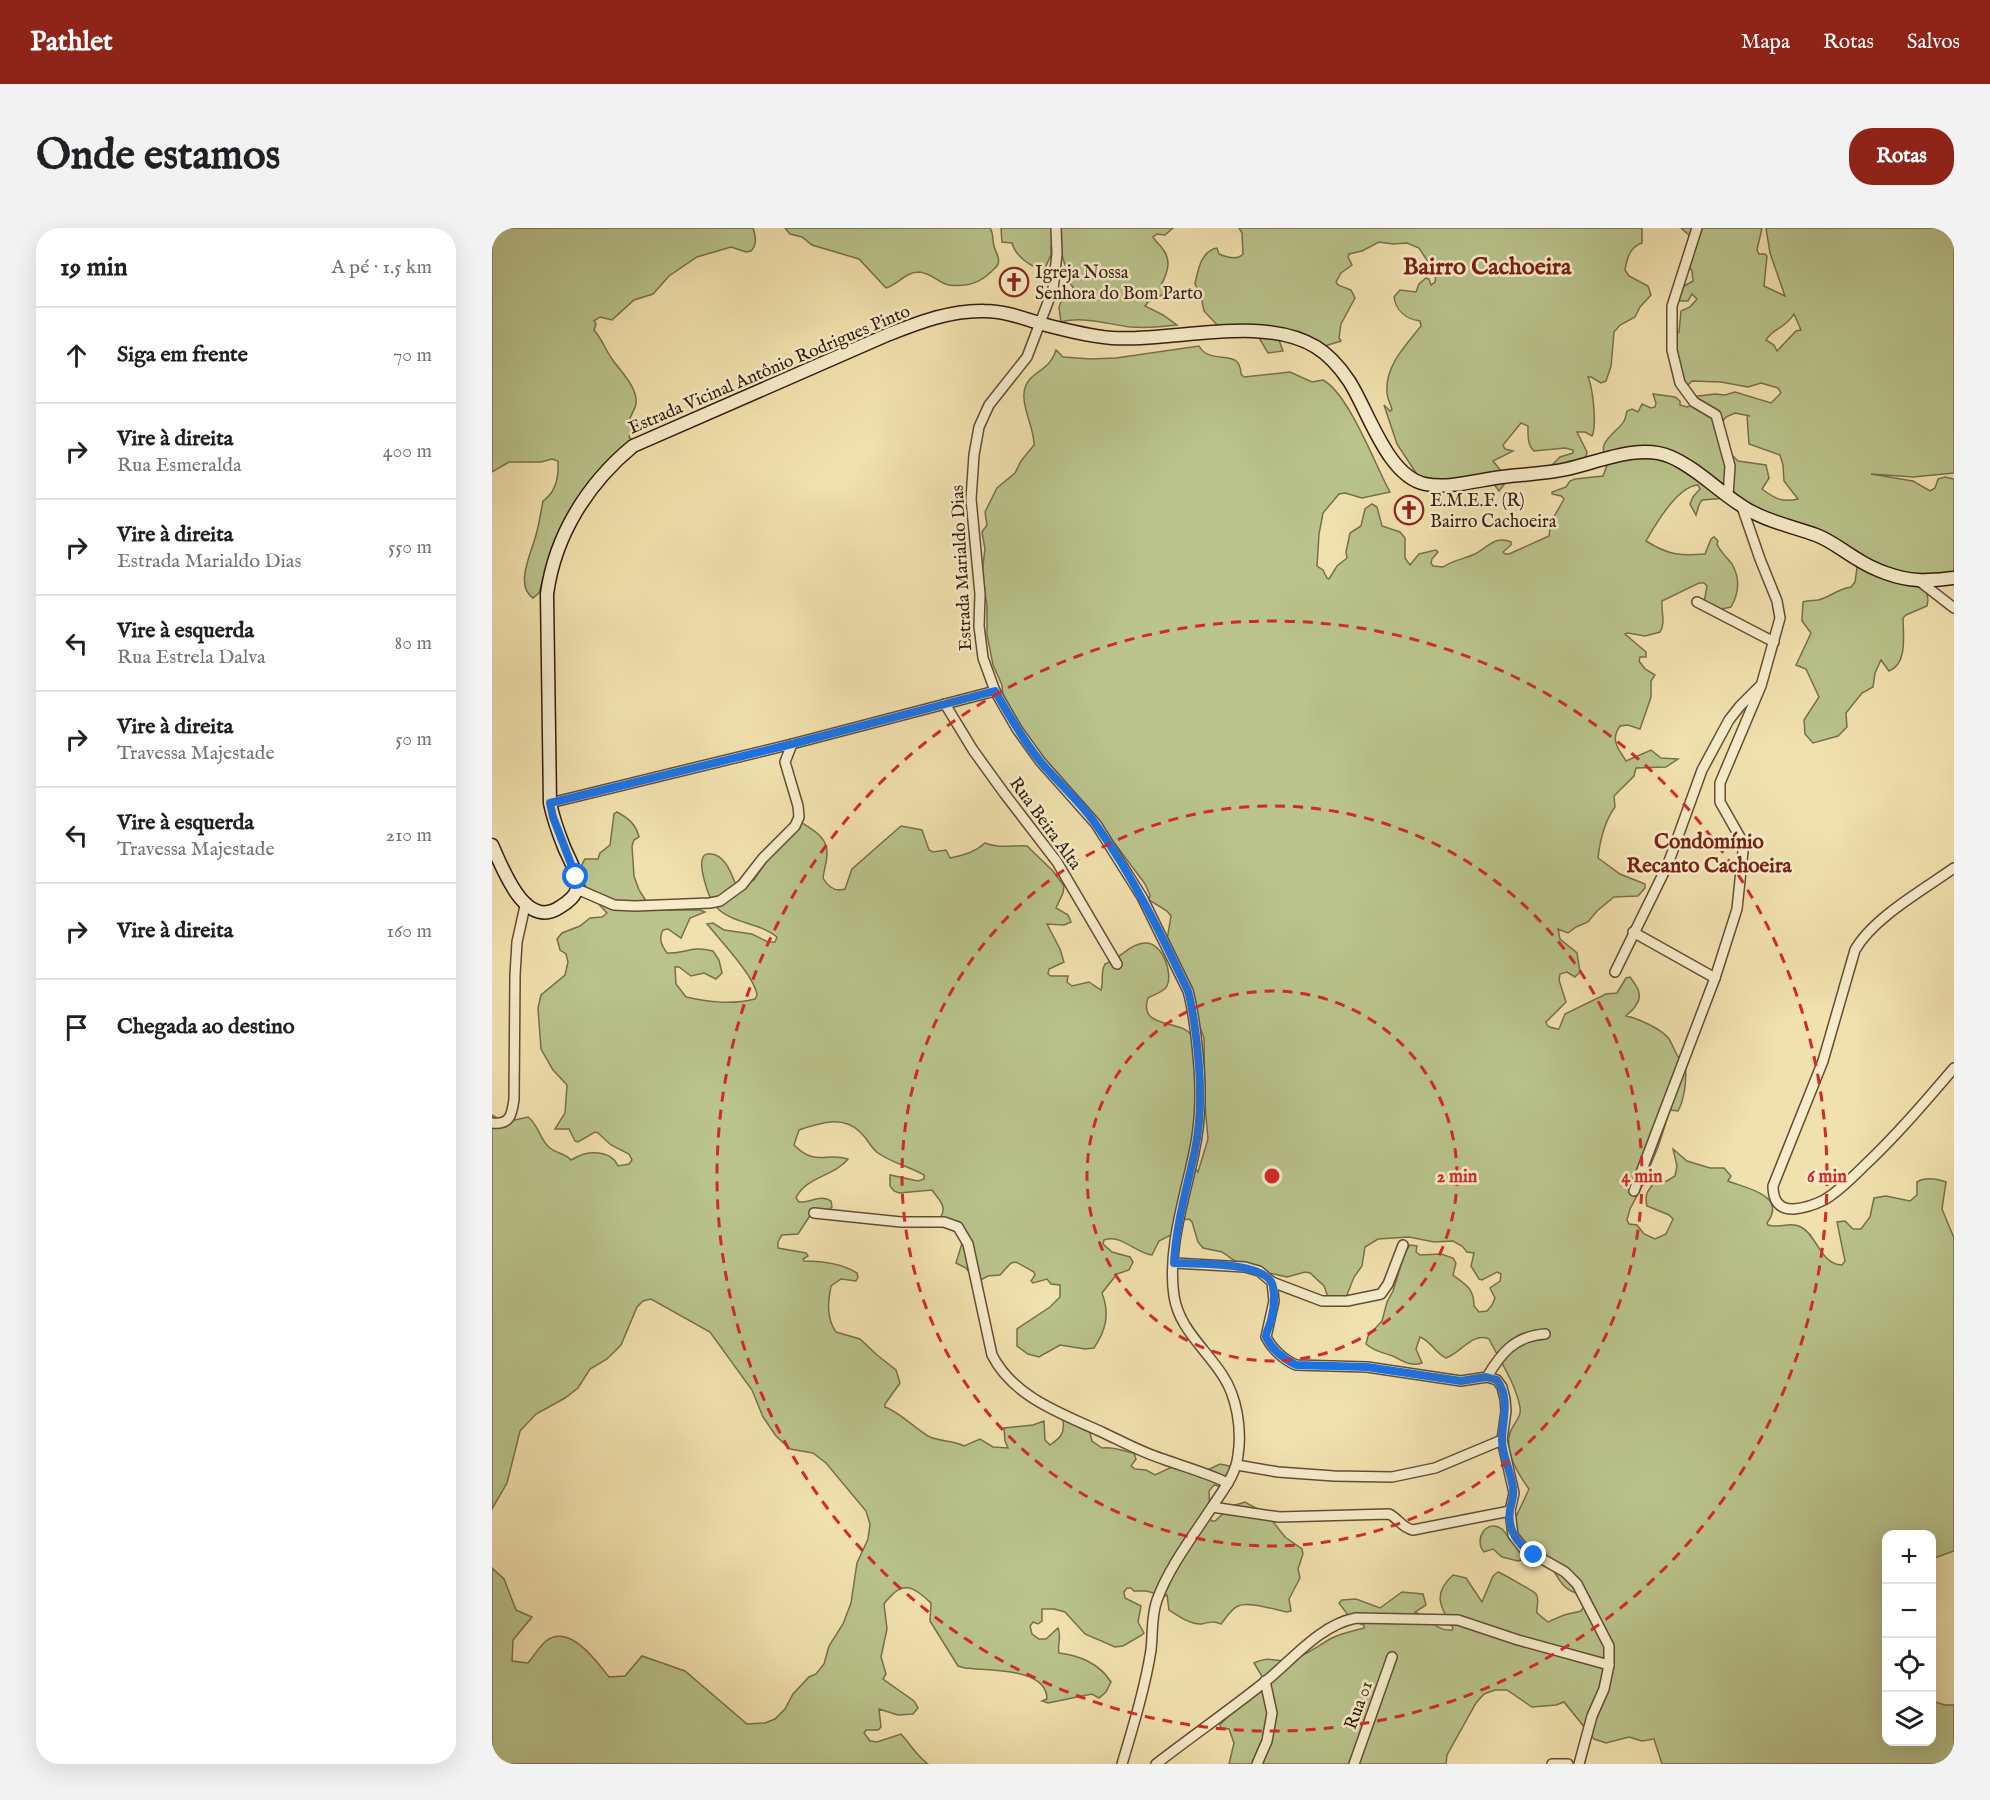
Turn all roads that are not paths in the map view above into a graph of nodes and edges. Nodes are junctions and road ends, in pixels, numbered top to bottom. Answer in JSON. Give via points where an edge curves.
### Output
{"nodes":[{"id":1,"x":1056,"y":228,"type":"edge"},
{"id":2,"x":1697,"y":228,"type":"edge"},
{"id":3,"x":1040,"y":323,"type":"junction"},
{"id":4,"x":1728,"y":496,"type":"junction"},
{"id":5,"x":1742,"y":507,"type":"junction"},
{"id":6,"x":1954,"y":578,"type":"edge"},
{"id":7,"x":1918,"y":580,"type":"junction"},
{"id":8,"x":1697,"y":602,"type":"dead end"},
{"id":9,"x":1954,"y":608,"type":"edge"},
{"id":10,"x":1774,"y":642,"type":"junction"},
{"id":11,"x":1761,"y":686,"type":"junction"},
{"id":12,"x":995,"y":691,"type":"junction"},
{"id":13,"x":945,"y":704,"type":"junction"},
{"id":14,"x":792,"y":744,"type":"junction"},
{"id":15,"x":550,"y":803,"type":"junction"},
{"id":16,"x":492,"y":845,"type":"edge"},
{"id":17,"x":1954,"y":868,"type":"edge"},
{"id":18,"x":577,"y":888,"type":"junction"},
{"id":19,"x":525,"y":906,"type":"junction"},
{"id":20,"x":1633,"y":932,"type":"junction"},
{"id":21,"x":1117,"y":964,"type":"dead end"},
{"id":22,"x":1615,"y":972,"type":"dead end"},
{"id":23,"x":1715,"y":978,"type":"junction"},
{"id":24,"x":1954,"y":1068,"type":"edge"},
{"id":25,"x":492,"y":1123,"type":"edge"},
{"id":26,"x":1634,"y":1191,"type":"dead end"},
{"id":27,"x":814,"y":1213,"type":"dead end"},
{"id":28,"x":1403,"y":1245,"type":"dead end"},
{"id":29,"x":1174,"y":1263,"type":"junction"},
{"id":30,"x":1272,"y":1282,"type":"junction"},
{"id":31,"x":1545,"y":1334,"type":"dead end"},
{"id":32,"x":1486,"y":1377,"type":"junction"},
{"id":33,"x":1502,"y":1440,"type":"junction"},
{"id":34,"x":1237,"y":1465,"type":"junction"},
{"id":35,"x":1228,"y":1483,"type":"junction"},
{"id":36,"x":1212,"y":1507,"type":"junction"},
{"id":37,"x":1510,"y":1511,"type":"junction"},
{"id":38,"x":1392,"y":1657,"type":"dead end"},
{"id":39,"x":1610,"y":1665,"type":"junction"},
{"id":40,"x":1265,"y":1681,"type":"junction"},
{"id":41,"x":1122,"y":1764,"type":"edge"},
{"id":42,"x":1156,"y":1764,"type":"edge"},
{"id":43,"x":1257,"y":1764,"type":"edge"},
{"id":44,"x":1354,"y":1764,"type":"edge"},
{"id":45,"x":1552,"y":1764,"type":"edge"},
{"id":46,"x":1568,"y":1764,"type":"edge"},
{"id":47,"x":1579,"y":1764,"type":"edge"}],
"edges":[{"from":1,"to":3,"type":"street","name":"Estrada Marialdo Dias","via":[[1053,289]]},
{"from":2,"to":4,"type":"street","via":[[1672,306],[1672,350],[1680,383],[1694,402],[1716,415],[1730,466]]},
{"from":3,"to":4,"type":"street","name":"Estrada Vicinal Antônio Rodrigues Pinto","via":[[1112,338],[1245,331],[1270,331],[1294,337],[1318,348],[1333,362],[1349,382],[1390,455],[1405,473],[1423,484],[1540,473],[1656,452],[1672,457]]},
{"from":3,"to":12,"type":"street","name":"Estrada Marialdo Dias","via":[[1027,357],[989,405],[979,427],[974,455],[971,499],[980,594],[979,626],[983,658]]},
{"from":3,"to":15,"type":"street","name":"Estrada Vicinal Antônio Rodrigues Pinto","via":[[987,311],[963,311],[930,319],[633,446],[613,463],[591,488],[570,523],[550,570]]},
{"from":4,"to":5,"type":"street","name":"Estrada Vicinal Antônio Rodrigues Pinto"},
{"from":5,"to":7,"type":"street","name":"Estrada Vicinal Antônio Rodrigues Pinto","via":[[1818,536],[1883,572]]},
{"from":5,"to":10,"type":"street","via":[[1777,601],[1779,618]]},
{"from":6,"to":7,"type":"street","name":"Estrada Vicinal Antônio Rodrigues Pinto"},
{"from":7,"to":9,"type":"street"},
{"from":8,"to":10,"type":"street"},
{"from":10,"to":11,"type":"street"},
{"from":11,"to":20,"type":"street","via":[[1729,720],[1702,770],[1668,864]]},
{"from":11,"to":23,"type":"street","via":[[1720,783],[1720,802],[1735,826],[1743,851],[1737,909]]},
{"from":12,"to":13,"type":"street"},
{"from":12,"to":29,"type":"street","name":"Estrada Marialdo Dias","via":[[1040,761],[1096,824],[1137,888],[1193,1007],[1201,1115],[1176,1234]]},
{"from":13,"to":14,"type":"street"},
{"from":13,"to":21,"type":"street","name":"Rua Beira Alta","via":[[1004,794],[1057,862]]},
{"from":14,"to":15,"type":"street"},
{"from":14,"to":18,"type":"street","via":[[785,762],[799,817],[730,895],[710,903],[635,906],[614,905]]},
{"from":15,"to":18,"type":"street","name":"Estrada Vicinal Antônio Rodrigues Pinto"},
{"from":16,"to":19,"type":"street"},
{"from":17,"to":24,"type":"street","via":[[1863,935],[1822,1060],[1773,1186],[1773,1197],[1789,1209],[1806,1208],[1827,1199],[1900,1131]]},
{"from":18,"to":19,"type":"street","via":[[569,902],[556,911],[542,913]]},
{"from":19,"to":25,"type":"street","via":[[514,975],[512,1115],[501,1123]]},
{"from":20,"to":22,"type":"street"},
{"from":20,"to":23,"type":"street"},
{"from":23,"to":26,"type":"street"},
{"from":27,"to":35,"type":"street","via":[[944,1222],[958,1227],[968,1244],[992,1355],[1012,1383],[1058,1412],[1161,1459]]},
{"from":28,"to":30,"type":"street","via":[[1388,1284],[1374,1297],[1322,1302]]},
{"from":29,"to":30,"type":"street","via":[[1245,1268],[1259,1271]]},
{"from":29,"to":34,"type":"street","name":"Estrada Marialdo Dias","via":[[1174,1296],[1180,1315],[1224,1376],[1232,1397],[1239,1436]]},
{"from":30,"to":32,"type":"street","via":[[1274,1301],[1266,1337],[1289,1362],[1367,1367],[1461,1381]]},
{"from":31,"to":32,"type":"street","via":[[1514,1342]]},
{"from":32,"to":33,"type":"street","via":[[1497,1380],[1502,1387],[1506,1411]]},
{"from":33,"to":34,"type":"street","via":[[1435,1468],[1392,1478],[1278,1472]]},
{"from":33,"to":37,"type":"street","via":[[1514,1493]]},
{"from":34,"to":35,"type":"street","name":"Estrada Marialdo Dias"},
{"from":35,"to":36,"type":"street","name":"Estrada Marialdo Dias"},
{"from":36,"to":37,"type":"street","via":[[1279,1517],[1389,1514],[1413,1530]]},
{"from":36,"to":41,"type":"street","name":"Estrada Marialdo Dias","via":[[1157,1600],[1151,1649]]},
{"from":37,"to":39,"type":"street","via":[[1513,1535],[1522,1548],[1565,1572],[1577,1584],[1610,1646]]},
{"from":38,"to":44,"type":"street","name":"Rua 01"},
{"from":39,"to":40,"type":"street","via":[[1458,1620],[1356,1618],[1328,1629]]},
{"from":39,"to":47,"type":"street"},
{"from":40,"to":42,"type":"street"},
{"from":40,"to":43,"type":"street","via":[[1272,1713],[1267,1741]]},
{"from":45,"to":46,"type":"street"}]}
